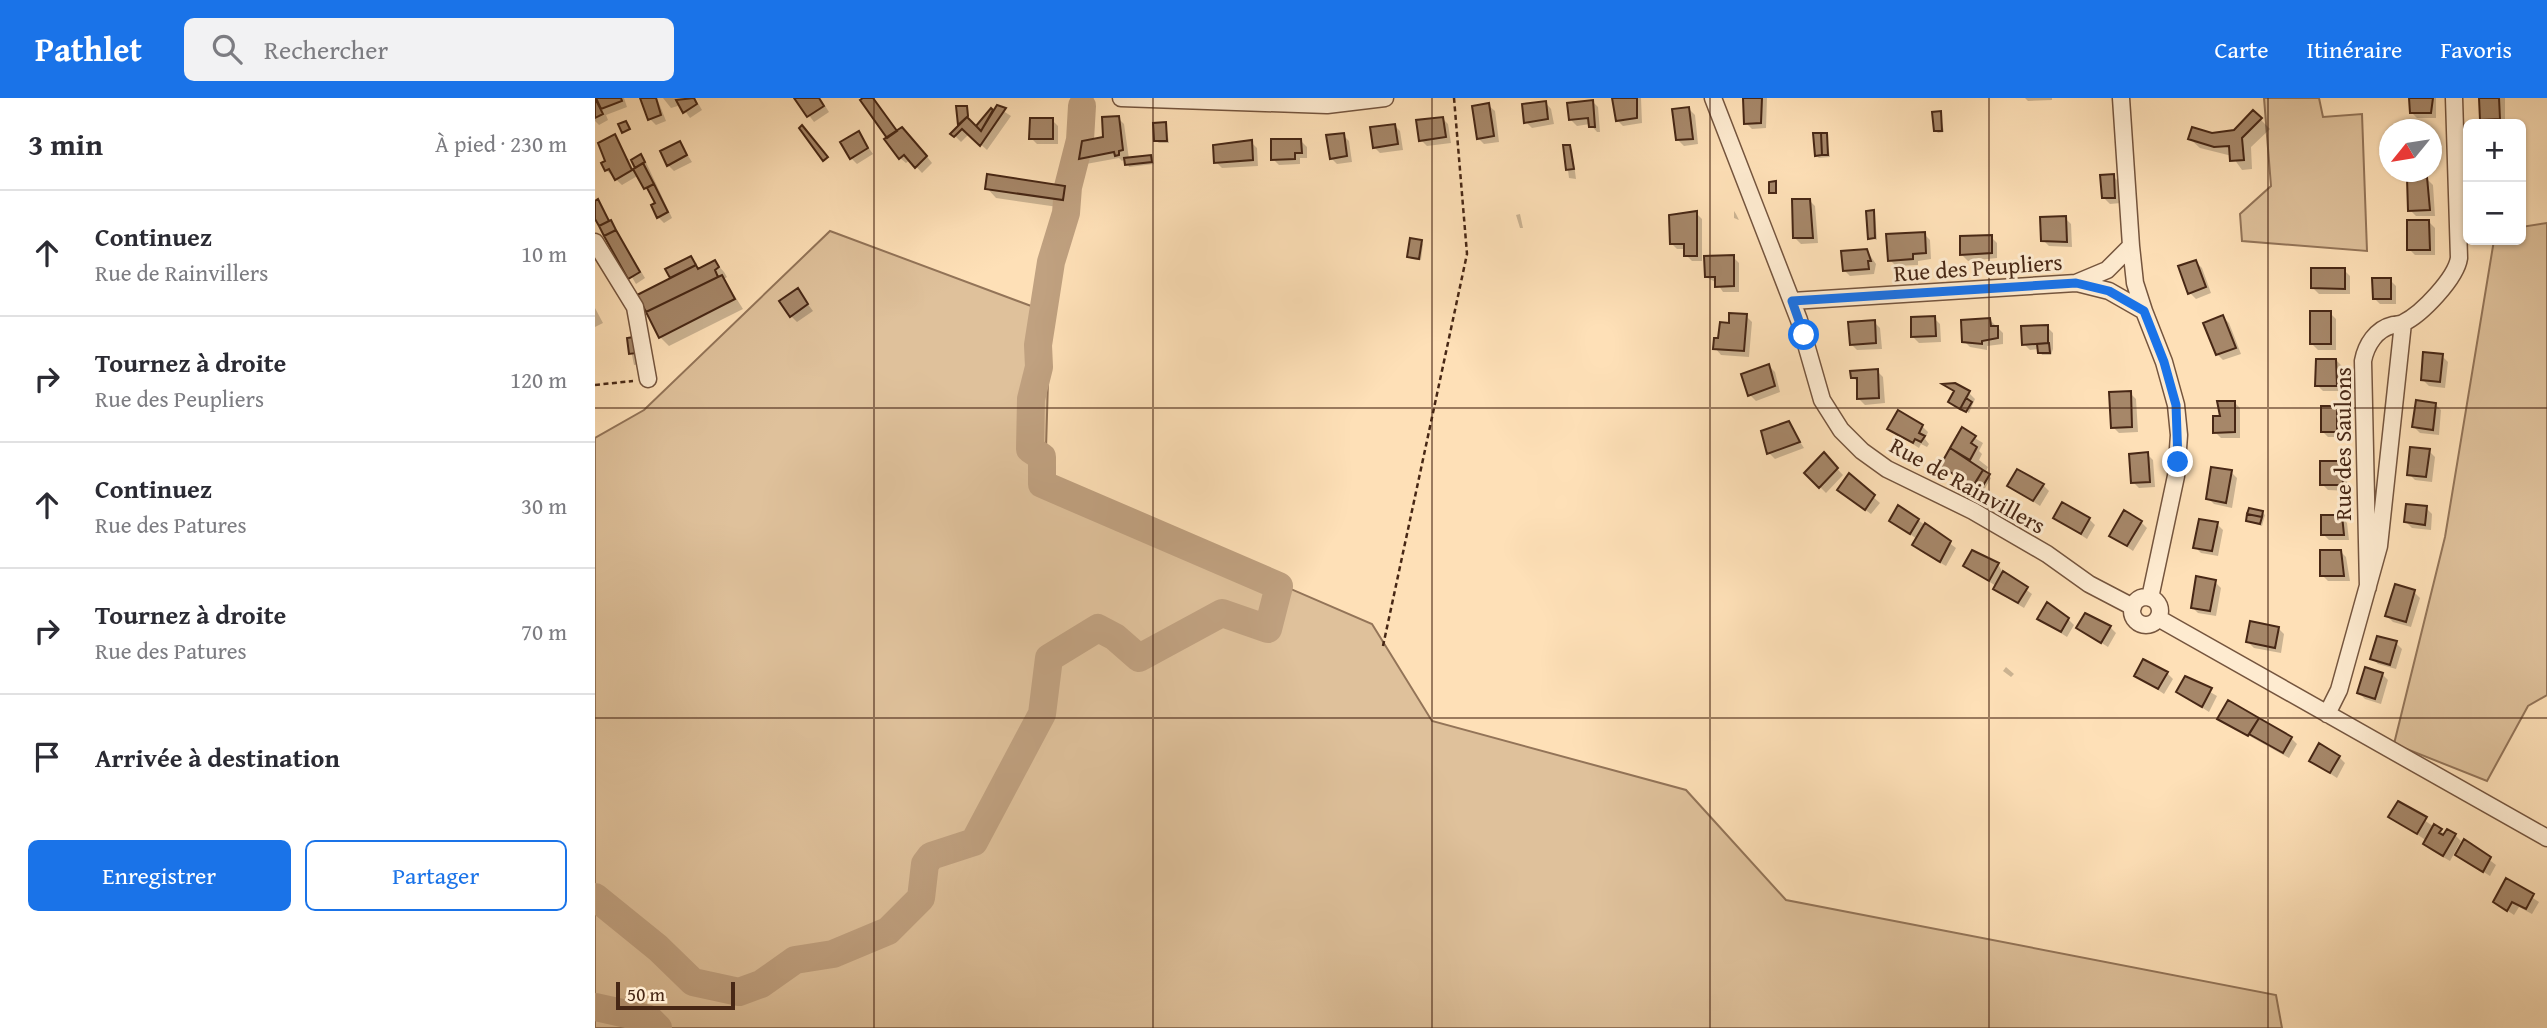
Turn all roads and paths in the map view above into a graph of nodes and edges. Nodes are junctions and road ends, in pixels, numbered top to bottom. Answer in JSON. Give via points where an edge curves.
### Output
{"nodes":[{"id":1,"x":1121,"y":98,"type":"edge"},
{"id":2,"x":1385,"y":98,"type":"edge"},
{"id":3,"x":1454,"y":98,"type":"edge"},
{"id":4,"x":1713,"y":98,"type":"edge"},
{"id":5,"x":2121,"y":98,"type":"edge"},
{"id":6,"x":2454,"y":98,"type":"edge"},
{"id":7,"x":595,"y":242,"type":"edge"},
{"id":8,"x":2131,"y":246,"type":"junction"},
{"id":9,"x":2076,"y":283,"type":"junction"},
{"id":10,"x":1792,"y":301,"type":"junction"},
{"id":11,"x":2144,"y":311,"type":"junction"},
{"id":12,"x":2403,"y":323,"type":"junction"},
{"id":13,"x":648,"y":379,"type":"joint"},
{"id":14,"x":595,"y":385,"type":"edge"},
{"id":15,"x":2368,"y":587,"type":"junction"},
{"id":16,"x":2150,"y":598,"type":"junction"},
{"id":17,"x":2133,"y":607,"type":"junction"},
{"id":18,"x":2158,"y":618,"type":"junction"},
{"id":19,"x":1383,"y":646,"type":"dead end"},
{"id":20,"x":2327,"y":714,"type":"junction"},
{"id":21,"x":2547,"y":838,"type":"edge"}],
"edges":[{"from":1,"to":2,"type":"street","via":[[1327,105]]},
{"from":3,"to":19,"type":"path","via":[[1467,254]]},
{"from":4,"to":10,"type":"street","name":"Rue de Rainvillers"},
{"from":5,"to":8,"type":"street"},
{"from":6,"to":12,"type":"street","name":"Rue des Saulons","via":[[2458,265],[2447,285]]},
{"from":7,"to":13,"type":"street","via":[[635,307]]},
{"from":8,"to":9,"type":"street","name":"Rue des Peupliers","via":[[2107,270]]},
{"from":8,"to":11,"type":"street"},
{"from":9,"to":10,"type":"street","name":"Rue des Peupliers"},
{"from":9,"to":11,"type":"street","via":[[2109,291]]},
{"from":10,"to":17,"type":"street","name":"Rue de Rainvillers","via":[[1822,400],[1841,430],[1862,451]]},
{"from":11,"to":16,"type":"street","via":[[2168,376],[2179,435],[2176,476]]},
{"from":12,"to":15,"type":"street","name":"Rue des Saulons","via":[[2379,547]]},
{"from":12,"to":15,"type":"street","name":"Rue des Saulons","via":[[2377,333],[2363,361]]},
{"from":13,"to":14,"type":"path"},
{"from":15,"to":20,"type":"street","name":"Rue des Saulons","via":[[2339,690]]},
{"from":16,"to":17,"type":"street","via":[[2138,600]]},
{"from":16,"to":18,"type":"street","via":[[2158,606]]},
{"from":17,"to":18,"type":"street","via":[[2132,615],[2140,624],[2152,624]]},
{"from":18,"to":20,"type":"street"},
{"from":20,"to":21,"type":"street"}]}
